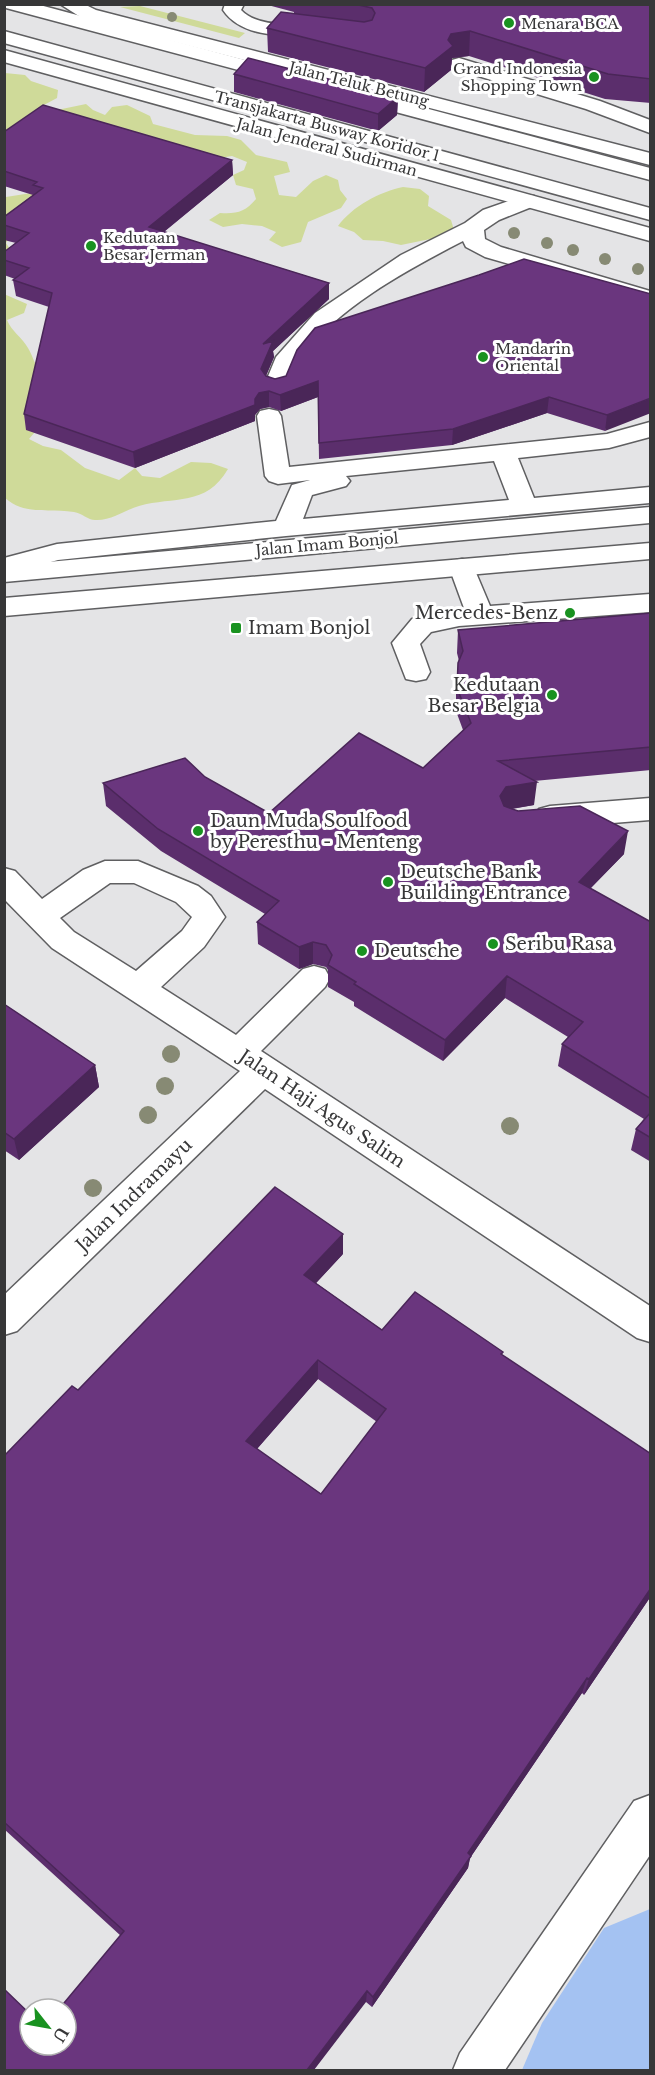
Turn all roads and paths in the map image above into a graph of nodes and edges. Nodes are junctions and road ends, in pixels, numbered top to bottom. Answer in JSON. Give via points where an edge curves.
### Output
{"nodes":[{"id":1,"x":13,"y":4,"type":"edge"},
{"id":2,"x":69,"y":4,"type":"edge"},
{"id":3,"x":235,"y":4,"type":"edge"},
{"id":4,"x":4,"y":19,"type":"edge"},
{"id":5,"x":282,"y":36,"type":"edge"},
{"id":6,"x":4,"y":37,"type":"edge"},
{"id":7,"x":330,"y":37,"type":"edge"},
{"id":8,"x":234,"y":53,"type":"junction"},
{"id":9,"x":4,"y":57,"type":"edge"},
{"id":10,"x":459,"y":64,"type":"edge"},
{"id":11,"x":593,"y":105,"type":"junction"},
{"id":12,"x":651,"y":114,"type":"edge"},
{"id":13,"x":651,"y":127,"type":"edge"},
{"id":14,"x":651,"y":159,"type":"edge"},
{"id":15,"x":651,"y":174,"type":"edge"},
{"id":16,"x":651,"y":194,"type":"edge"},
{"id":17,"x":526,"y":201,"type":"junction"},
{"id":18,"x":651,"y":214,"type":"edge"},
{"id":19,"x":473,"y":228,"type":"junction"},
{"id":20,"x":651,"y":235,"type":"edge"},
{"id":21,"x":651,"y":298,"type":"edge"},
{"id":22,"x":276,"y":386,"type":"edge"},
{"id":23,"x":269,"y":416,"type":"dead end"},
{"id":24,"x":651,"y":429,"type":"edge"},
{"id":25,"x":504,"y":453,"type":"junction"},
{"id":26,"x":397,"y":464,"type":"junction"},
{"id":27,"x":651,"y":495,"type":"edge"},
{"id":28,"x":525,"y":508,"type":"junction"},
{"id":29,"x":651,"y":515,"type":"edge"},
{"id":30,"x":286,"y":528,"type":"junction"},
{"id":31,"x":651,"y":551,"type":"edge"},
{"id":32,"x":4,"y":567,"type":"edge"},
{"id":33,"x":462,"y":567,"type":"junction"},
{"id":34,"x":4,"y":574,"type":"edge"},
{"id":35,"x":651,"y":603,"type":"edge"},
{"id":36,"x":4,"y":607,"type":"edge"},
{"id":37,"x":478,"y":611,"type":"junction"},
{"id":38,"x":416,"y":672,"type":"dead end"},
{"id":39,"x":651,"y":809,"type":"edge"},
{"id":40,"x":526,"y":819,"type":"edge"},
{"id":41,"x":4,"y":879,"type":"edge"},
{"id":42,"x":40,"y":916,"type":"junction"},
{"id":43,"x":314,"y":978,"type":"dead end"},
{"id":44,"x":138,"y":988,"type":"junction"},
{"id":45,"x":251,"y":1062,"type":"junction"},
{"id":46,"x":4,"y":1319,"type":"edge"},
{"id":47,"x":651,"y":1326,"type":"edge"},
{"id":48,"x":651,"y":1817,"type":"edge"},
{"id":49,"x":477,"y":2070,"type":"edge"}],
"edges":[{"from":1,"to":15,"type":"main road"},
{"from":2,"to":8,"type":"main road","name":"Jalan Teluk Betung","via":[[89,14]]},
{"from":3,"to":7,"type":"main road","via":[[235,17],[248,24]]},
{"from":4,"to":16,"type":"main road","name":"Transjakarta Busway Koridor 1"},
{"from":5,"to":8,"type":"main road","via":[[256,39]]},
{"from":6,"to":18,"type":"main road","name":"Transjakarta Busway Koridor 1"},
{"from":8,"to":14,"type":"main road","name":"Jalan Teluk Betung"},
{"from":9,"to":17,"type":"main road","name":"Jalan Jenderal Sudirman"},
{"from":10,"to":11,"type":"main road"},
{"from":11,"to":12,"type":"main road"},
{"from":11,"to":13,"type":"main road"},
{"from":17,"to":19,"type":"main road","via":[[491,214]]},
{"from":17,"to":20,"type":"main road","name":"Jalan Jenderal Sudirman"},
{"from":19,"to":21,"type":"main road","via":[[474,243],[493,252]]},
{"from":19,"to":22,"type":"main road","via":[[409,260],[323,318],[284,362]]},
{"from":23,"to":26,"type":"main road","via":[[278,476]]},
{"from":24,"to":25,"type":"main road","via":[[609,441]]},
{"from":25,"to":26,"type":"main road"},
{"from":25,"to":28,"type":"main road"},
{"from":26,"to":30,"type":"main road","via":[[301,490]]},
{"from":27,"to":28,"type":"main road"},
{"from":28,"to":30,"type":"main road"},
{"from":29,"to":34,"type":"main road","name":"Jalan Imam Bonjol"},
{"from":30,"to":32,"type":"main road","via":[[57,552]]},
{"from":31,"to":33,"type":"main road","name":"Jalan Imam Bonjol"},
{"from":33,"to":36,"type":"main road","name":"Jalan Imam Bonjol"},
{"from":33,"to":37,"type":"main road"},
{"from":35,"to":37,"type":"main road"},
{"from":37,"to":38,"type":"main road","via":[[422,625],[406,643]]},
{"from":39,"to":40,"type":"main road"},
{"from":41,"to":42,"type":"main road","name":"Jalan Haji Agus Salim"},
{"from":42,"to":44,"type":"main road","name":"Jalan Haji Agus Salim","via":[[63,940]]},
{"from":42,"to":44,"type":"main road","via":[[105,872],[138,872],[187,894],[209,917],[193,939]]},
{"from":43,"to":45,"type":"main road","name":"Jalan Indramayu"},
{"from":44,"to":45,"type":"main road","name":"Jalan Haji Agus Salim"},
{"from":45,"to":46,"type":"main road","name":"Jalan Indramayu"},
{"from":45,"to":47,"type":"main road","name":"Jalan Haji Agus Salim"},
{"from":48,"to":49,"type":"main road"}]}
